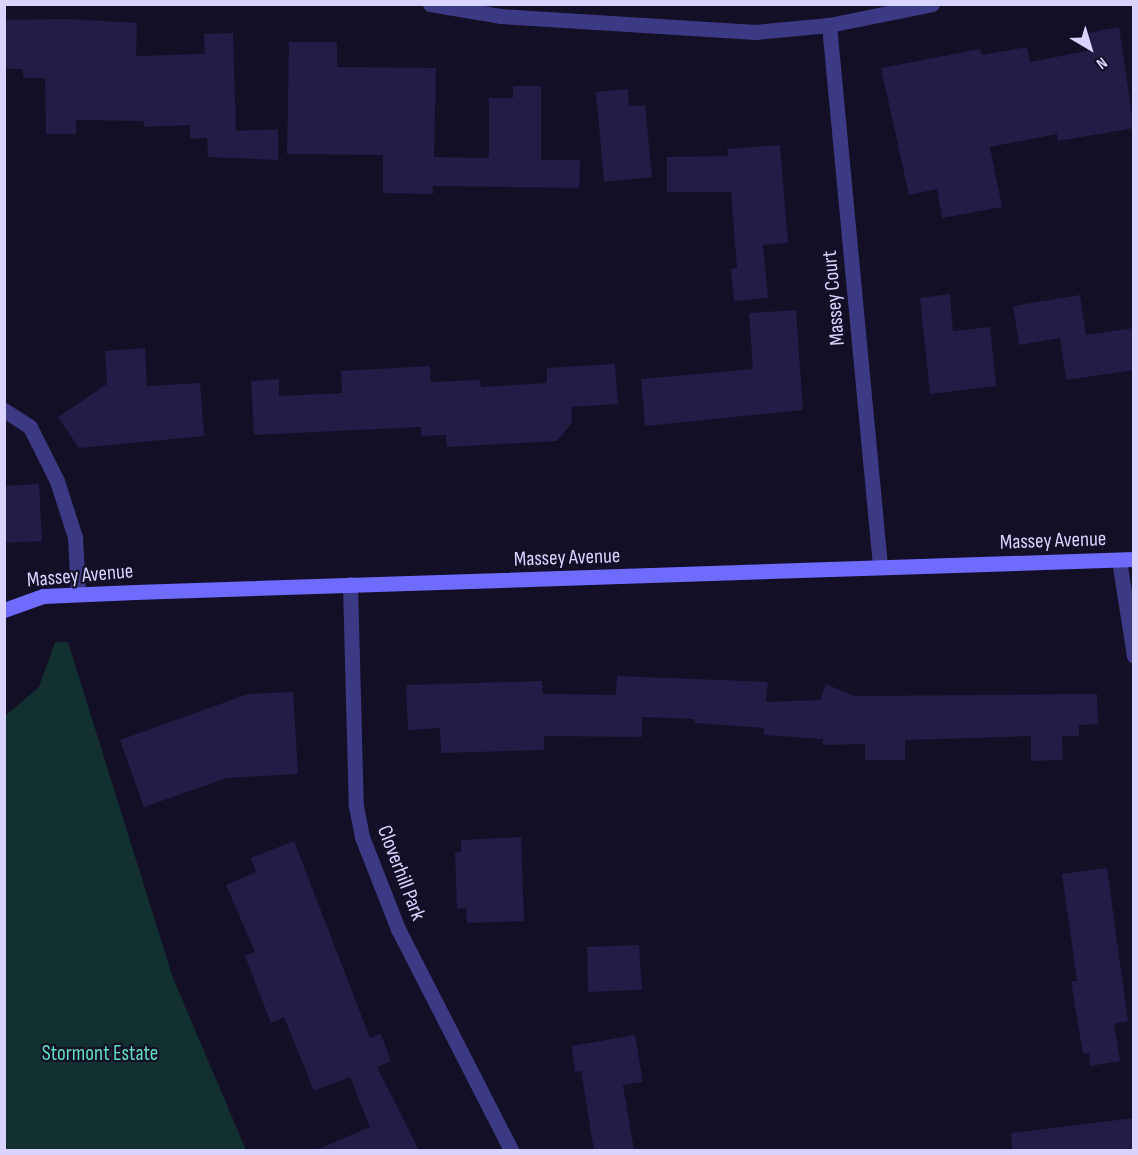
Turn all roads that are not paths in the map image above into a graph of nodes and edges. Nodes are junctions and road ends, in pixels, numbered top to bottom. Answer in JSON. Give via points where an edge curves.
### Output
{"nodes":[{"id":1,"x":430,"y":4,"type":"edge"},
{"id":2,"x":932,"y":4,"type":"edge"},
{"id":3,"x":829,"y":25,"type":"junction"},
{"id":4,"x":4,"y":410,"type":"edge"},
{"id":5,"x":1126,"y":560,"type":"edge"},
{"id":6,"x":880,"y":566,"type":"junction"},
{"id":7,"x":350,"y":584,"type":"junction"},
{"id":8,"x":78,"y":594,"type":"junction"},
{"id":9,"x":4,"y":610,"type":"edge"},
{"id":10,"x":1134,"y":656,"type":"edge"},
{"id":11,"x":511,"y":1150,"type":"edge"}],
"edges":[{"from":1,"to":3,"type":"street","via":[[500,16],[755,32]]},
{"from":2,"to":3,"type":"street"},
{"from":3,"to":6,"type":"street","name":"Massey Court"},
{"from":4,"to":8,"type":"street","via":[[30,428],[57,481],[75,537]]},
{"from":5,"to":6,"type":"street","name":"Massey Avenue"},
{"from":5,"to":10,"type":"street"},
{"from":6,"to":7,"type":"street","name":"Massey Avenue"},
{"from":7,"to":8,"type":"street","name":"Massey Avenue"},
{"from":7,"to":11,"type":"street","name":"Cloverhill Park","via":[[356,806],[362,837],[398,929]]},
{"from":8,"to":9,"type":"street","name":"Massey Avenue","via":[[43,596]]}]}
